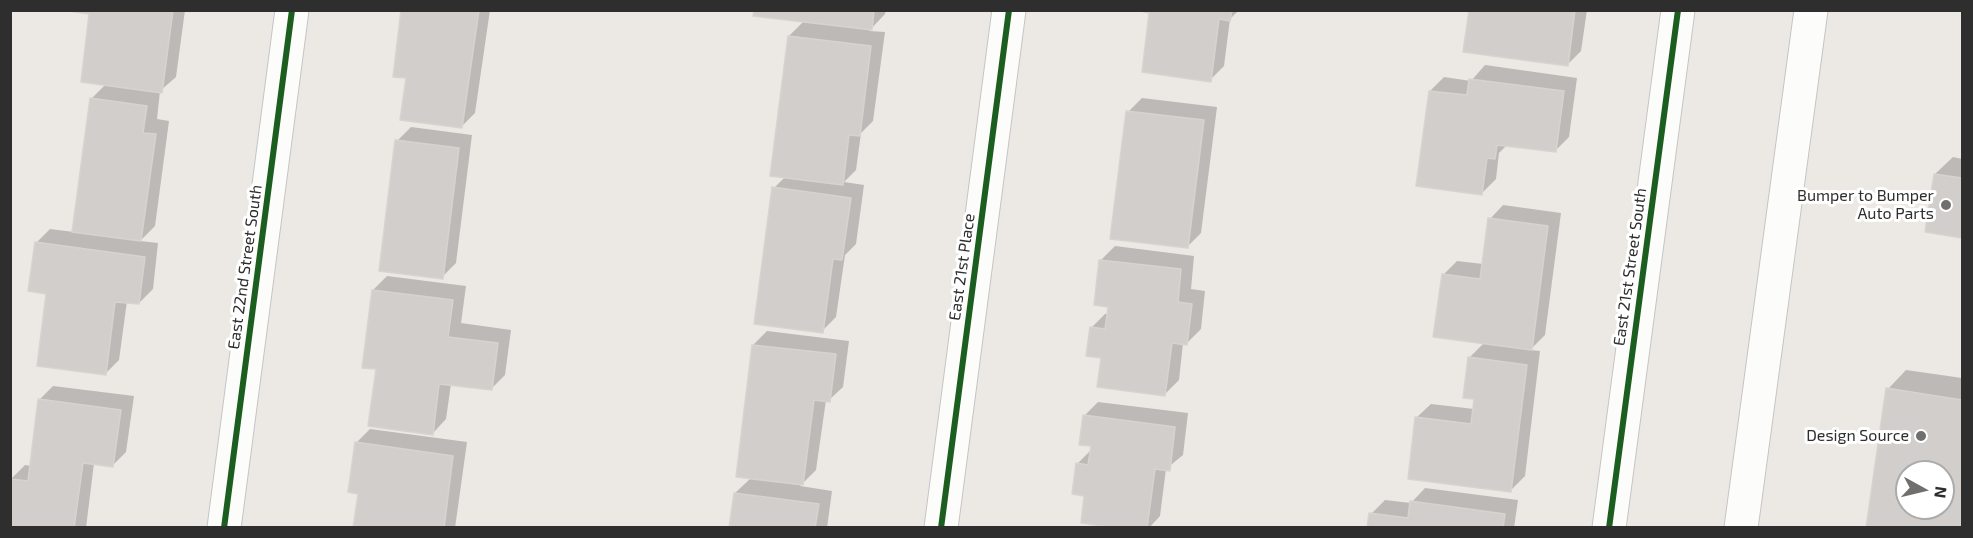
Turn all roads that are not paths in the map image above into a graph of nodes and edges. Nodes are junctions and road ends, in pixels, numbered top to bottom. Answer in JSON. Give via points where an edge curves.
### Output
{"nodes":[{"id":1,"x":292,"y":10,"type":"edge"},
{"id":2,"x":1009,"y":10,"type":"edge"},
{"id":3,"x":1678,"y":10,"type":"edge"},
{"id":4,"x":1811,"y":10,"type":"edge"},
{"id":5,"x":224,"y":528,"type":"edge"},
{"id":6,"x":941,"y":528,"type":"edge"},
{"id":7,"x":1609,"y":528,"type":"edge"},
{"id":8,"x":1741,"y":528,"type":"edge"}],
"edges":[{"from":1,"to":5,"type":"street","name":"East 22nd Street South"},
{"from":2,"to":6,"type":"street","name":"East 21st Place"},
{"from":3,"to":7,"type":"street","name":"East 21st Street South"},
{"from":4,"to":8,"type":"street"}]}
